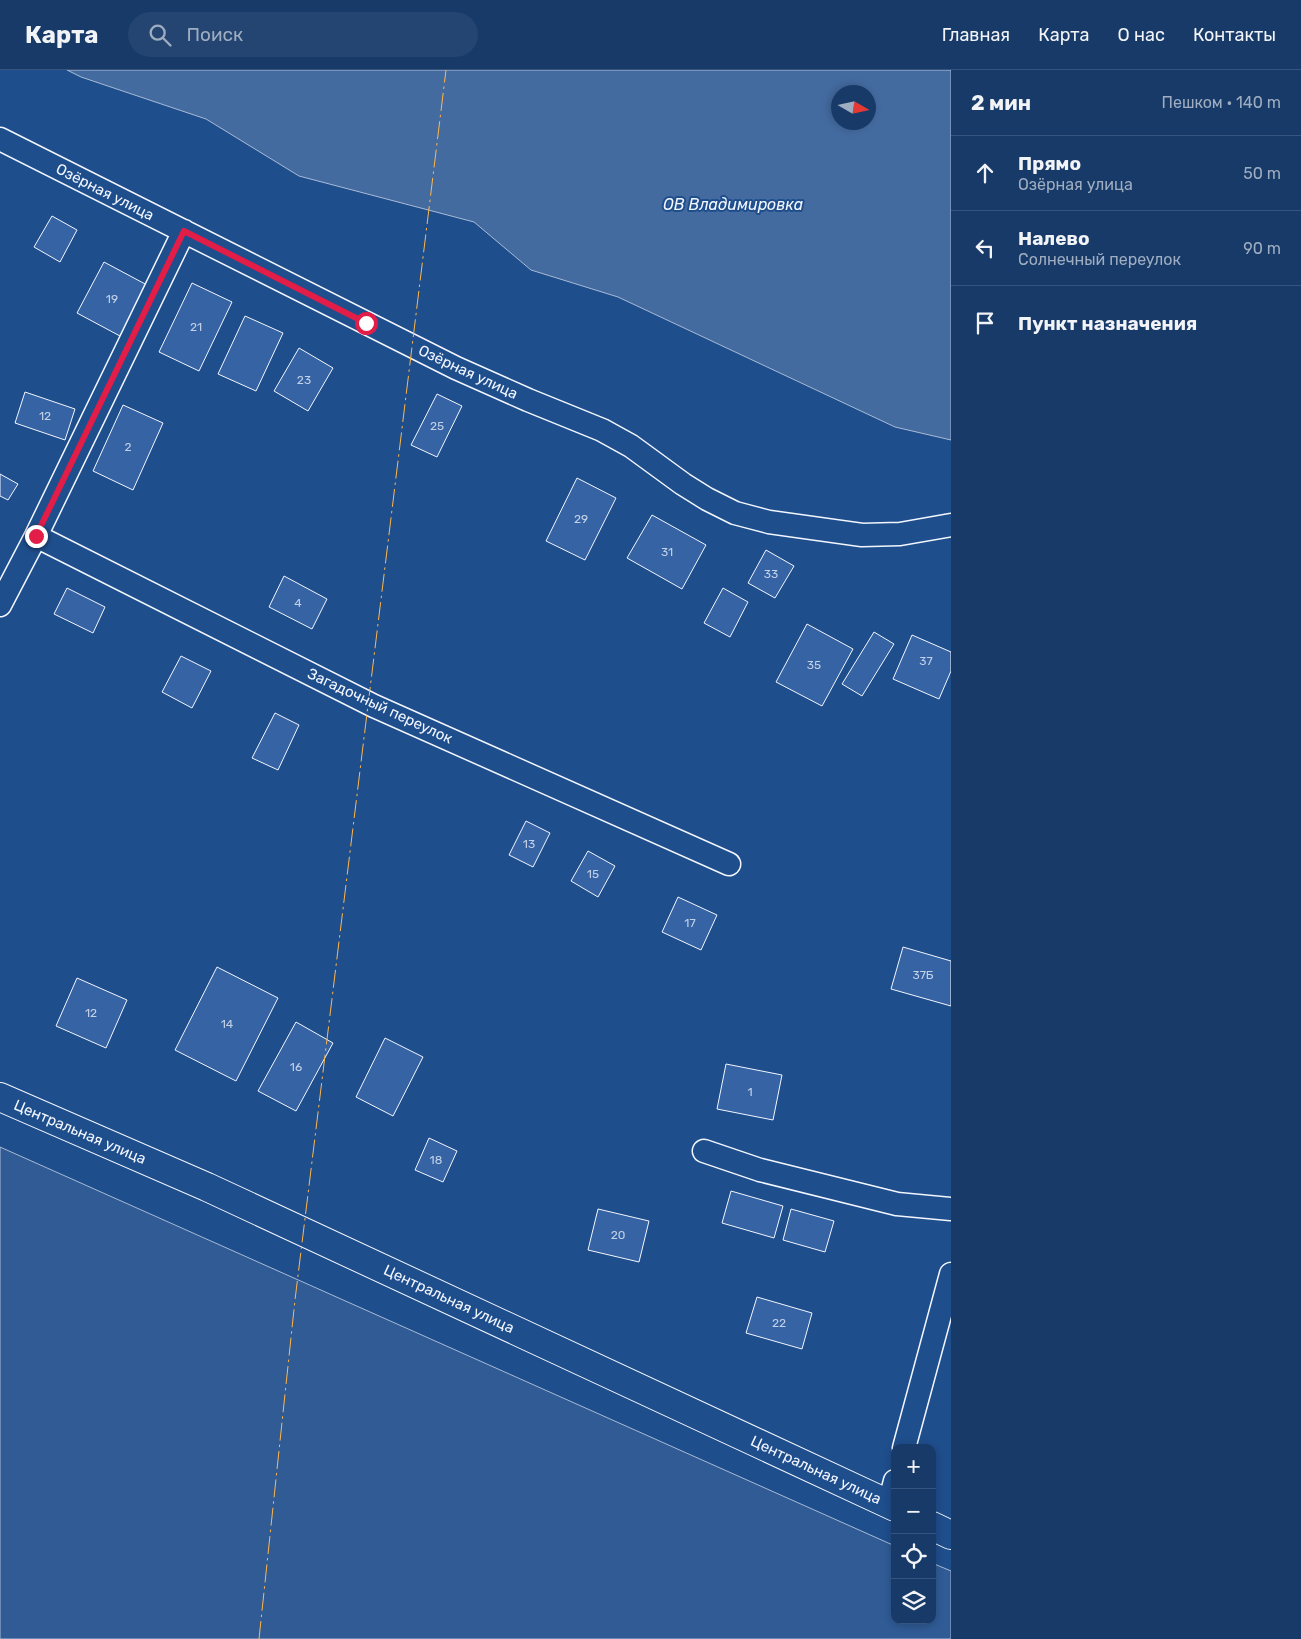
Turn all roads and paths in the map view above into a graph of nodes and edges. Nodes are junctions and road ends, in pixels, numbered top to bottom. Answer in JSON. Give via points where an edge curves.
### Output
{"nodes":[{"id":1,"x":0,"y":139,"type":"edge"},
{"id":2,"x":184,"y":231,"type":"junction"},
{"id":3,"x":951,"y":525,"type":"edge"},
{"id":4,"x":36,"y":536,"type":"junction"},
{"id":5,"x":0,"y":605,"type":"edge"},
{"id":6,"x":729,"y":864,"type":"dead end"},
{"id":7,"x":0,"y":1097,"type":"edge"},
{"id":8,"x":704,"y":1151,"type":"dead end"},
{"id":9,"x":951,"y":1209,"type":"edge"},
{"id":10,"x":951,"y":1274,"type":"edge"},
{"id":11,"x":905,"y":1444,"type":"edge"},
{"id":12,"x":891,"y":1496,"type":"edge"},
{"id":13,"x":936,"y":1528,"type":"edge"},
{"id":14,"x":951,"y":1535,"type":"edge"}],
"edges":[{"from":1,"to":2,"type":"street","name":"Озёрная улица"},
{"from":2,"to":3,"type":"street","name":"Озёрная улица","via":[[456,368],[602,430],[631,446],[707,499],[735,513],[769,522],[862,535],[900,534]]},
{"from":2,"to":4,"type":"street"},
{"from":4,"to":5,"type":"street"},
{"from":4,"to":6,"type":"street","name":"Загадочный переулок","via":[[374,706]]},
{"from":7,"to":12,"type":"street","name":"Центральная улица"},
{"from":8,"to":9,"type":"street","via":[[760,1170],[897,1204]]},
{"from":10,"to":11,"type":"street"},
{"from":13,"to":14,"type":"street"}]}
